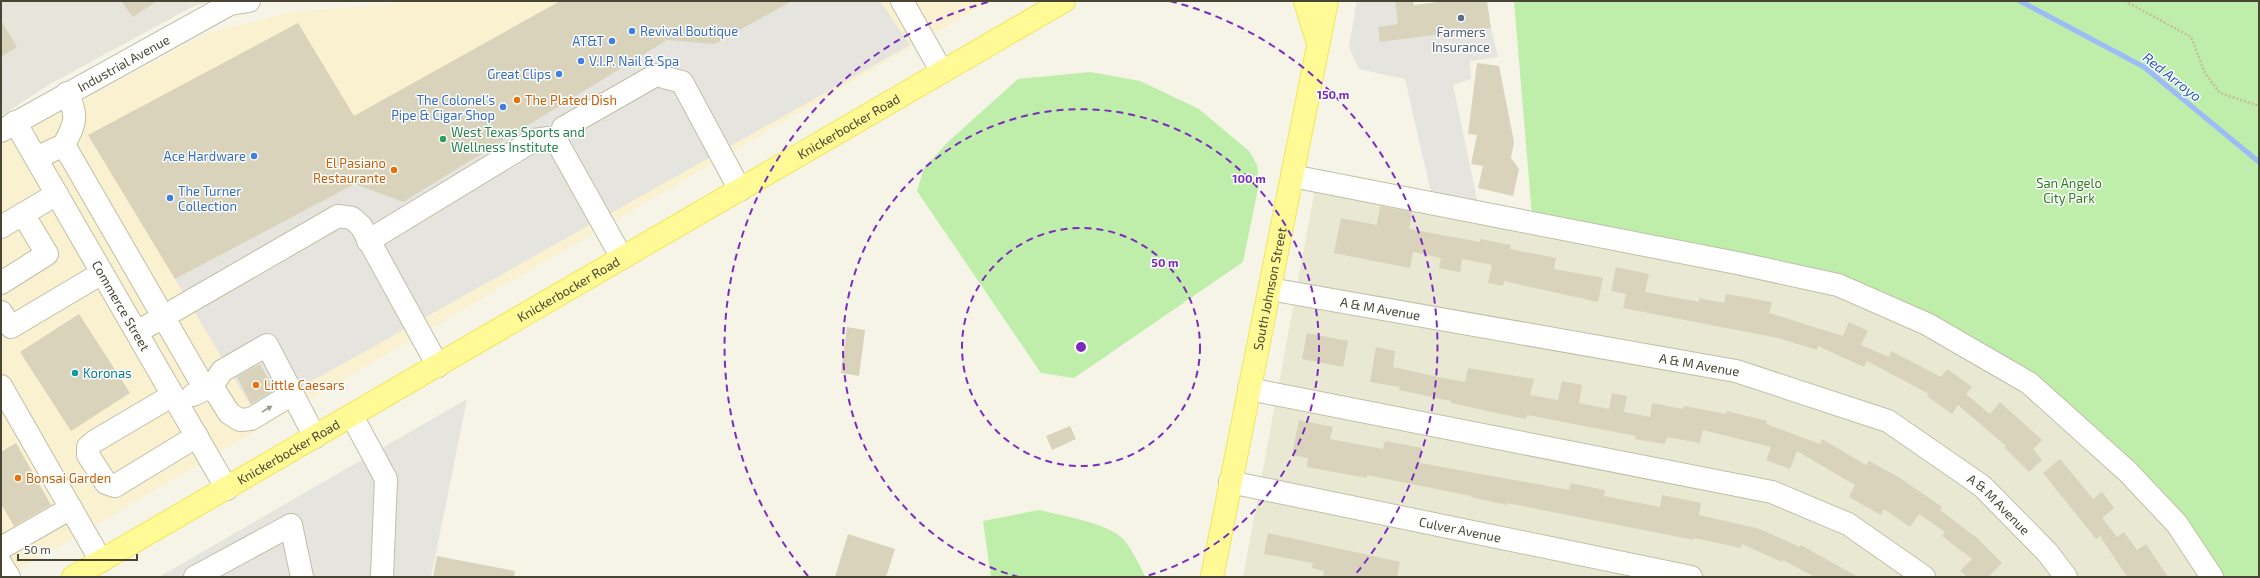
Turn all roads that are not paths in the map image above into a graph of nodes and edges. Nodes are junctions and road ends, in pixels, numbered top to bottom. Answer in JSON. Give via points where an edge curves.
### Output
{"nodes":[{"id":1,"x":249,"y":1,"type":"edge"},
{"id":2,"x":902,"y":1,"type":"edge"},
{"id":3,"x":1064,"y":1,"type":"edge"},
{"id":4,"x":1305,"y":1,"type":"edge"},
{"id":5,"x":1327,"y":1,"type":"edge"},
{"id":6,"x":1318,"y":45,"type":"junction"},
{"id":7,"x":942,"y":72,"type":"junction"},
{"id":8,"x":67,"y":93,"type":"junction"},
{"id":9,"x":8,"y":126,"type":"edge"},
{"id":10,"x":563,"y":128,"type":"dead end"},
{"id":11,"x":64,"y":145,"type":"junction"},
{"id":12,"x":36,"y":158,"type":"junction"},
{"id":13,"x":1292,"y":176,"type":"junction"},
{"id":14,"x":740,"y":190,"type":"junction"},
{"id":15,"x":57,"y":194,"type":"junction"},
{"id":16,"x":23,"y":214,"type":"junction"},
{"id":17,"x":1,"y":227,"type":"edge"},
{"id":18,"x":114,"y":232,"type":"junction"},
{"id":19,"x":368,"y":241,"type":"junction"},
{"id":20,"x":88,"y":247,"type":"junction"},
{"id":21,"x":622,"y":258,"type":"junction"},
{"id":22,"x":102,"y":273,"type":"junction"},
{"id":23,"x":1,"y":283,"type":"edge"},
{"id":24,"x":1270,"y":289,"type":"junction"},
{"id":25,"x":1,"y":312,"type":"edge"},
{"id":26,"x":163,"y":317,"type":"junction"},
{"id":27,"x":137,"y":332,"type":"junction"},
{"id":28,"x":438,"y":366,"type":"junction"},
{"id":29,"x":1,"y":386,"type":"edge"},
{"id":30,"x":208,"y":388,"type":"junction"},
{"id":31,"x":1249,"y":389,"type":"junction"},
{"id":32,"x":292,"y":394,"type":"junction"},
{"id":33,"x":176,"y":399,"type":"junction"},
{"id":34,"x":352,"y":416,"type":"junction"},
{"id":35,"x":197,"y":436,"type":"junction"},
{"id":36,"x":315,"y":438,"type":"junction"},
{"id":37,"x":1230,"y":482,"type":"junction"},
{"id":38,"x":228,"y":488,"type":"junction"},
{"id":39,"x":71,"y":508,"type":"junction"},
{"id":40,"x":1,"y":548,"type":"edge"},
{"id":41,"x":101,"y":560,"type":"junction"},
{"id":42,"x":1,"y":564,"type":"edge"},
{"id":43,"x":9,"y":577,"type":"edge"},
{"id":44,"x":73,"y":577,"type":"edge"},
{"id":45,"x":195,"y":577,"type":"edge"},
{"id":46,"x":302,"y":577,"type":"edge"},
{"id":47,"x":382,"y":577,"type":"edge"},
{"id":48,"x":1212,"y":577,"type":"edge"},
{"id":49,"x":1691,"y":577,"type":"edge"},
{"id":50,"x":1924,"y":577,"type":"edge"},
{"id":51,"x":2066,"y":577,"type":"edge"},
{"id":52,"x":2212,"y":577,"type":"edge"}],
"edges":[{"from":1,"to":8,"type":"street","name":"Industrial Avenue","via":[[230,4]]},
{"from":2,"to":7,"type":"street"},
{"from":3,"to":7,"type":"main road","name":"Knickerbocker Road"},
{"from":4,"to":6,"type":"main road"},
{"from":5,"to":6,"type":"main road","name":"South Johnson Street"},
{"from":6,"to":13,"type":"main road","name":"South Johnson Street"},
{"from":7,"to":14,"type":"main road","name":"Knickerbocker Road"},
{"from":8,"to":9,"type":"street","name":"Industrial Avenue"},
{"from":8,"to":11,"type":"street","via":[[76,115]]},
{"from":9,"to":12,"type":"street","name":"Commerce Street"},
{"from":10,"to":14,"type":"street","via":[[656,75],[682,82]]},
{"from":11,"to":12,"type":"street"},
{"from":11,"to":18,"type":"street"},
{"from":12,"to":15,"type":"street","name":"Commerce Street"},
{"from":13,"to":24,"type":"main road","name":"South Johnson Street"},
{"from":13,"to":52,"type":"street","via":[[1737,263],[1845,288],[1926,324],[2029,383],[2133,477],[2177,524]]},
{"from":14,"to":21,"type":"main road","name":"Knickerbocker Road"},
{"from":15,"to":16,"type":"street"},
{"from":15,"to":20,"type":"street","name":"Commerce Street"},
{"from":16,"to":17,"type":"street"},
{"from":16,"to":23,"type":"street","via":[[47,254]]},
{"from":18,"to":20,"type":"street"},
{"from":18,"to":26,"type":"street"},
{"from":19,"to":21,"type":"street","via":[[534,140],[549,138],[556,140]]},
{"from":19,"to":26,"type":"street","via":[[361,226],[352,218],[338,216]]},
{"from":19,"to":28,"type":"street"},
{"from":20,"to":22,"type":"street","name":"Commerce Street"},
{"from":21,"to":28,"type":"main road","name":"Knickerbocker Road"},
{"from":22,"to":25,"type":"street","via":[[11,327]]},
{"from":22,"to":27,"type":"street","name":"Commerce Street"},
{"from":24,"to":31,"type":"main road","name":"South Johnson Street"},
{"from":24,"to":51,"type":"street","name":"A & M Avenue","via":[[1736,371],[1888,421],[1982,486],[2047,552]]},
{"from":26,"to":27,"type":"street"},
{"from":26,"to":30,"type":"street"},
{"from":27,"to":33,"type":"street","name":"Commerce Street"},
{"from":28,"to":34,"type":"main road","name":"Knickerbocker Road"},
{"from":29,"to":39,"type":"street"},
{"from":30,"to":32,"type":"street","one_way":true,"via":[[229,413],[240,420],[251,419]]},
{"from":30,"to":32,"type":"street","via":[[222,371],[267,345]]},
{"from":30,"to":33,"type":"street"},
{"from":31,"to":37,"type":"main road","name":"South Johnson Street"},
{"from":31,"to":50,"type":"street","via":[[1772,492],[1848,524]]},
{"from":32,"to":36,"type":"street"},
{"from":33,"to":35,"type":"street","name":"Commerce Street"},
{"from":33,"to":35,"type":"street","via":[[94,441],[88,447],[88,455],[106,483],[115,486]]},
{"from":34,"to":36,"type":"main road","name":"Knickerbocker Road"},
{"from":34,"to":47,"type":"street","via":[[386,479]]},
{"from":35,"to":38,"type":"street","name":"Commerce Street"},
{"from":36,"to":38,"type":"main road","name":"Knickerbocker Road"},
{"from":37,"to":48,"type":"main road","name":"South Johnson Street"},
{"from":37,"to":49,"type":"street","name":"Culver Avenue"},
{"from":38,"to":41,"type":"main road","name":"Knickerbocker Road"},
{"from":39,"to":40,"type":"street"},
{"from":39,"to":41,"type":"street"},
{"from":41,"to":44,"type":"main road","name":"Knickerbocker Road"},
{"from":42,"to":43,"type":"street"},
{"from":45,"to":46,"type":"street","via":[[291,525]]}]}
